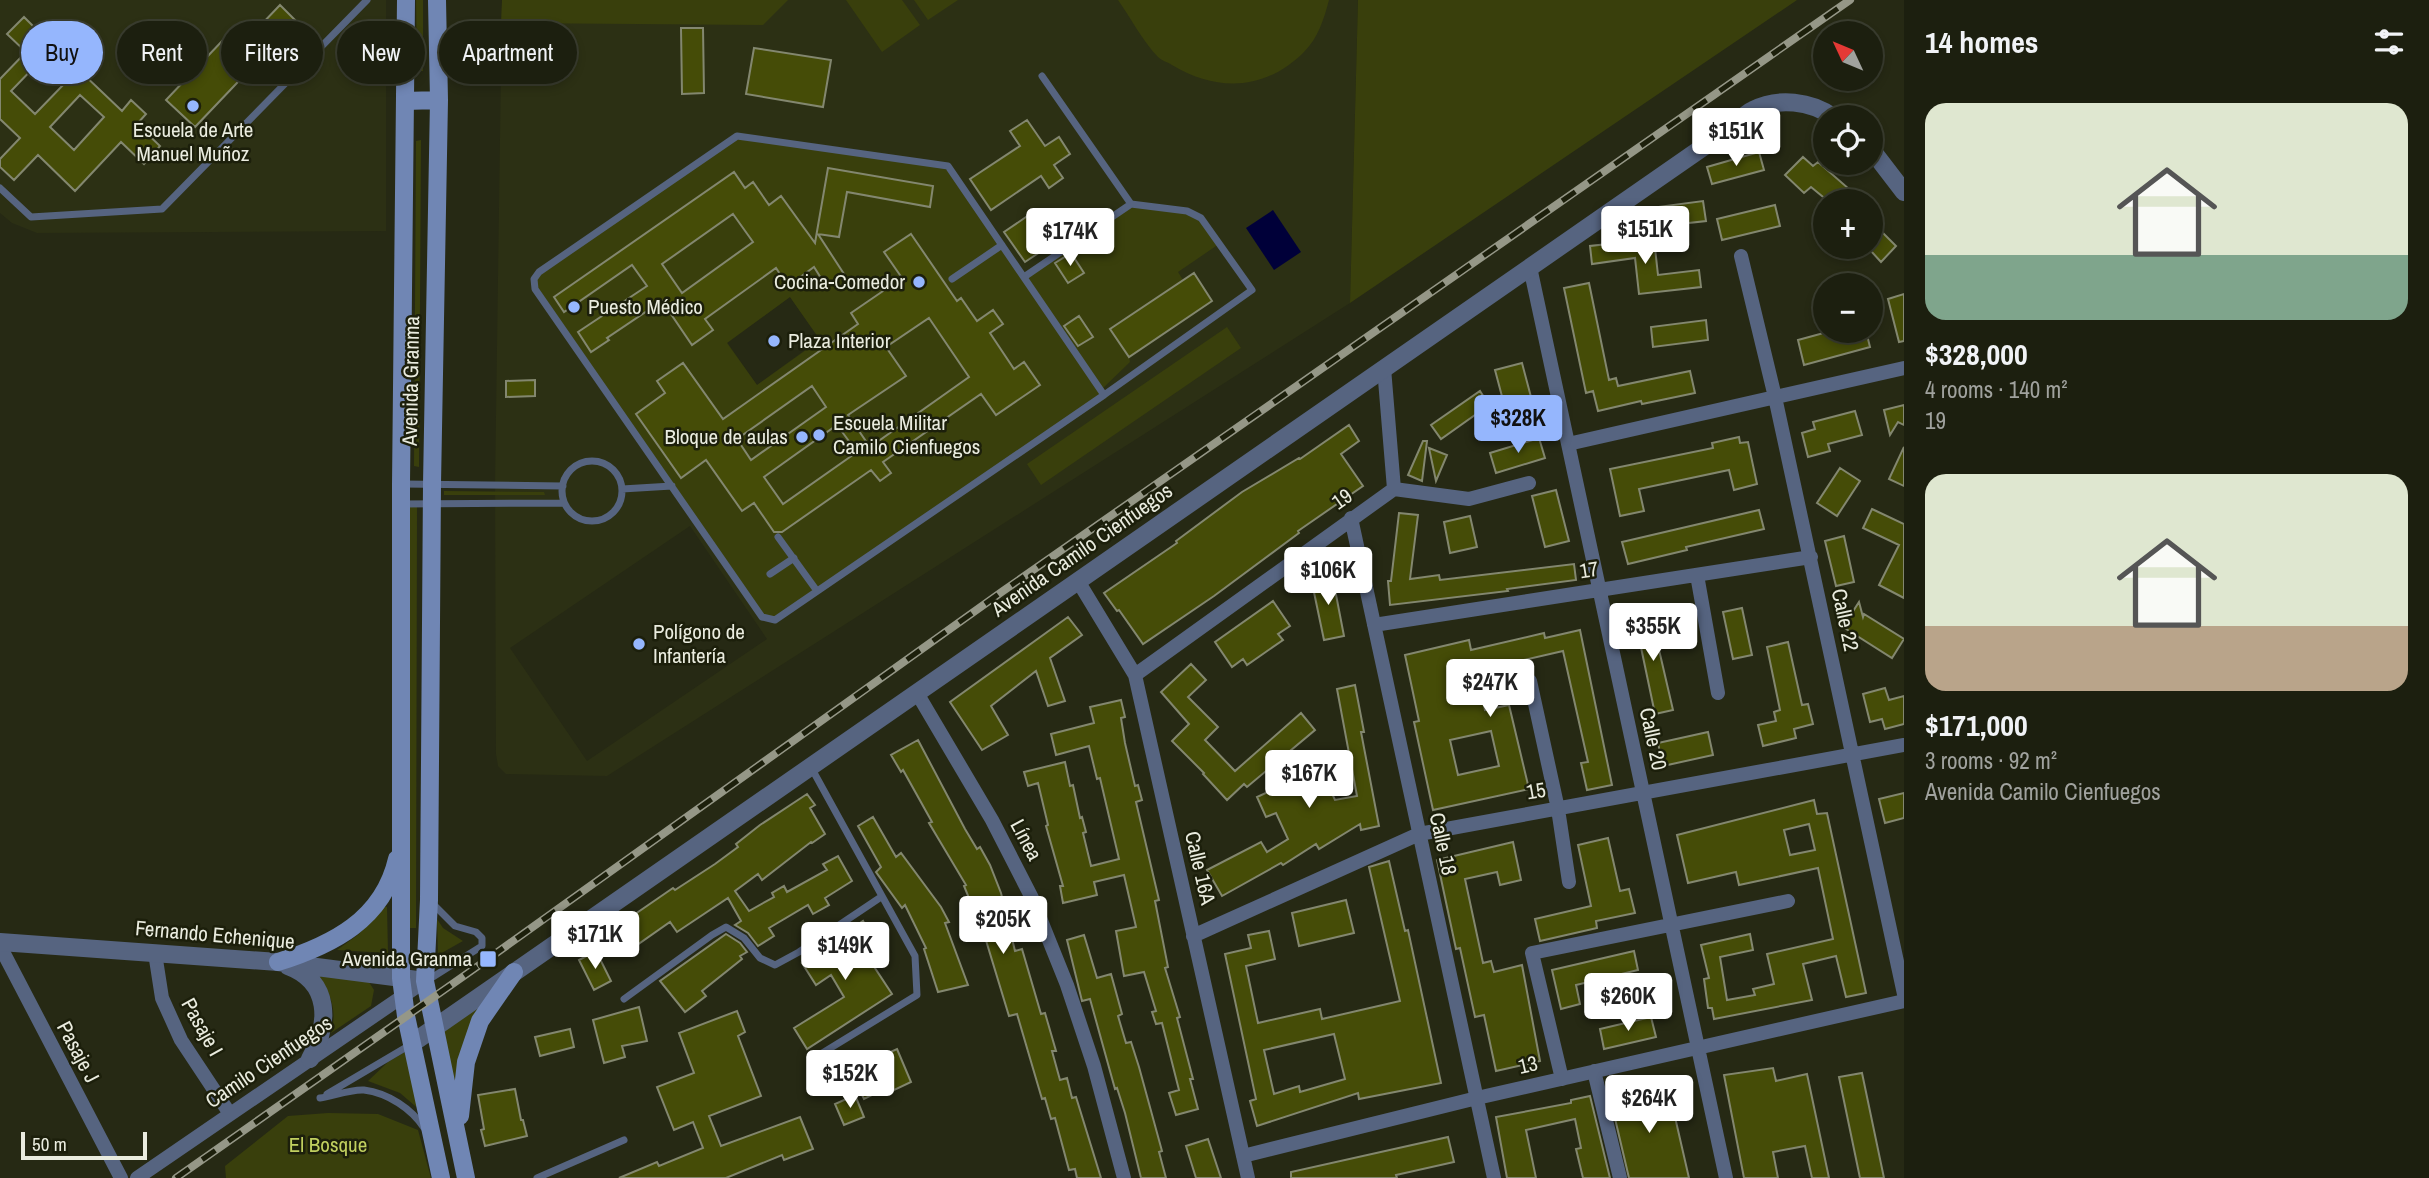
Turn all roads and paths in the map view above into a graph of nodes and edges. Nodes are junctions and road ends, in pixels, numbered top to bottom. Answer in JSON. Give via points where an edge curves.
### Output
{"nodes":[{"id":1,"x":367,"y":0,"type":"edge"},
{"id":2,"x":406,"y":0,"type":"edge"},
{"id":3,"x":437,"y":0,"type":"edge"},
{"id":4,"x":1042,"y":76,"type":"dead end"},
{"id":5,"x":439,"y":100,"type":"junction"},
{"id":6,"x":405,"y":101,"type":"junction"},
{"id":7,"x":1813,"y":105,"type":"edge"},
{"id":8,"x":1883,"y":165,"type":"edge"},
{"id":9,"x":0,"y":188,"type":"edge"},
{"id":10,"x":1904,"y":192,"type":"edge"},
{"id":11,"x":1130,"y":204,"type":"junction"},
{"id":12,"x":1002,"y":244,"type":"junction"},
{"id":13,"x":1741,"y":256,"type":"dead end"},
{"id":14,"x":1530,"y":267,"type":"junction"},
{"id":15,"x":1024,"y":277,"type":"junction"},
{"id":16,"x":952,"y":279,"type":"dead end"},
{"id":17,"x":1384,"y":368,"type":"junction"},
{"id":18,"x":1904,"y":368,"type":"edge"},
{"id":19,"x":1104,"y":395,"type":"junction"},
{"id":20,"x":1775,"y":397,"type":"junction"},
{"id":21,"x":1568,"y":444,"type":"junction"},
{"id":22,"x":1529,"y":483,"type":"dead end"},
{"id":23,"x":401,"y":484,"type":"junction"},
{"id":24,"x":432,"y":484,"type":"junction"},
{"id":25,"x":563,"y":486,"type":"junction"},
{"id":26,"x":672,"y":486,"type":"junction"},
{"id":27,"x":622,"y":489,"type":"junction"},
{"id":28,"x":1394,"y":489,"type":"junction"},
{"id":29,"x":564,"y":503,"type":"junction"},
{"id":30,"x":401,"y":504,"type":"junction"},
{"id":31,"x":432,"y":504,"type":"junction"},
{"id":32,"x":1351,"y":518,"type":"junction"},
{"id":33,"x":778,"y":537,"type":"dead end"},
{"id":34,"x":1811,"y":557,"type":"junction"},
{"id":35,"x":794,"y":558,"type":"junction"},
{"id":36,"x":770,"y":575,"type":"dead end"},
{"id":37,"x":1697,"y":575,"type":"junction"},
{"id":38,"x":1078,"y":581,"type":"junction"},
{"id":39,"x":1600,"y":590,"type":"junction"},
{"id":40,"x":817,"y":591,"type":"junction"},
{"id":41,"x":1374,"y":625,"type":"junction"},
{"id":42,"x":1135,"y":675,"type":"junction"},
{"id":43,"x":1530,"y":681,"type":"dead end"},
{"id":44,"x":917,"y":692,"type":"junction"},
{"id":45,"x":1718,"y":693,"type":"dead end"},
{"id":46,"x":1904,"y":745,"type":"edge"},
{"id":47,"x":1852,"y":754,"type":"junction"},
{"id":48,"x":811,"y":766,"type":"junction"},
{"id":49,"x":1643,"y":793,"type":"junction"},
{"id":50,"x":1558,"y":809,"type":"junction"},
{"id":51,"x":1419,"y":834,"type":"junction"},
{"id":52,"x":402,"y":835,"type":"junction"},
{"id":53,"x":1569,"y":881,"type":"dead end"},
{"id":54,"x":881,"y":897,"type":"junction"},
{"id":55,"x":429,"y":900,"type":"junction"},
{"id":56,"x":1788,"y":901,"type":"dead end"},
{"id":57,"x":1672,"y":925,"type":"junction"},
{"id":58,"x":1194,"y":936,"type":"junction"},
{"id":59,"x":0,"y":944,"type":"edge"},
{"id":60,"x":155,"y":953,"type":"junction"},
{"id":61,"x":278,"y":962,"type":"junction"},
{"id":62,"x":514,"y":972,"type":"junction"},
{"id":63,"x":425,"y":981,"type":"junction"},
{"id":64,"x":402,"y":987,"type":"junction"},
{"id":65,"x":1904,"y":994,"type":"edge"},
{"id":66,"x":624,"y":999,"type":"dead end"},
{"id":67,"x":1904,"y":1001,"type":"edge"},
{"id":68,"x":435,"y":1028,"type":"junction"},
{"id":69,"x":414,"y":1042,"type":"junction"},
{"id":70,"x":1698,"y":1047,"type":"junction"},
{"id":71,"x":310,"y":1059,"type":"junction"},
{"id":72,"x":811,"y":1060,"type":"dead end"},
{"id":73,"x":1594,"y":1071,"type":"junction"},
{"id":74,"x":1562,"y":1079,"type":"junction"},
{"id":75,"x":1477,"y":1098,"type":"junction"},
{"id":76,"x":230,"y":1114,"type":"junction"},
{"id":77,"x":458,"y":1140,"type":"junction"},
{"id":78,"x":624,"y":1140,"type":"dead end"},
{"id":79,"x":435,"y":1144,"type":"junction"},
{"id":80,"x":1243,"y":1156,"type":"junction"},
{"id":81,"x":121,"y":1178,"type":"edge"},
{"id":82,"x":137,"y":1178,"type":"edge"},
{"id":83,"x":442,"y":1178,"type":"edge"},
{"id":84,"x":466,"y":1178,"type":"edge"},
{"id":85,"x":537,"y":1178,"type":"edge"},
{"id":86,"x":1124,"y":1178,"type":"edge"},
{"id":87,"x":1248,"y":1178,"type":"edge"},
{"id":88,"x":1494,"y":1178,"type":"edge"},
{"id":89,"x":1620,"y":1178,"type":"edge"},
{"id":90,"x":1726,"y":1178,"type":"edge"}],
"edges":[{"from":1,"to":9,"type":"lane","via":[[162,209],[31,217]]},
{"from":2,"to":6,"type":"main road","name":"Avenida Granma"},
{"from":3,"to":5,"type":"main road","name":"Avenida Granma"},
{"from":4,"to":11,"type":"lane"},
{"from":5,"to":6,"type":"main road"},
{"from":5,"to":24,"type":"main road","name":"Avenida Granma"},
{"from":6,"to":23,"type":"main road","name":"Avenida Granma"},
{"from":7,"to":14,"type":"street","name":"Avenida Camilo Cienfuegos","via":[[1780,103],[1753,110]]},
{"from":8,"to":10,"type":"street"},
{"from":11,"to":15,"type":"lane"},
{"from":11,"to":19,"type":"lane","via":[[1187,211],[1201,218],[1252,290]]},
{"from":12,"to":15,"type":"lane"},
{"from":12,"to":16,"type":"lane"},
{"from":12,"to":26,"type":"lane","via":[[948,166],[737,136],[539,272],[535,289]]},
{"from":13,"to":20,"type":"street","name":"Calle 22"},
{"from":14,"to":17,"type":"street","name":"Avenida Camilo Cienfuegos"},
{"from":14,"to":21,"type":"street","name":"Calle 20"},
{"from":15,"to":19,"type":"lane"},
{"from":17,"to":28,"type":"street"},
{"from":17,"to":38,"type":"street","name":"Avenida Camilo Cienfuegos"},
{"from":18,"to":20,"type":"street"},
{"from":19,"to":40,"type":"lane"},
{"from":20,"to":21,"type":"street"},
{"from":20,"to":34,"type":"street","name":"Calle 22"},
{"from":21,"to":39,"type":"street","name":"Calle 20"},
{"from":22,"to":28,"type":"street","via":[[1469,499]]},
{"from":23,"to":24,"type":"lane"},
{"from":23,"to":30,"type":"main road","name":"Avenida Granma"},
{"from":24,"to":25,"type":"lane"},
{"from":24,"to":31,"type":"main road","name":"Avenida Granma"},
{"from":25,"to":27,"type":"lane","via":[[578,465],[596,461],[614,471]]},
{"from":25,"to":29,"type":"lane"},
{"from":26,"to":27,"type":"lane"},
{"from":26,"to":40,"type":"lane","via":[[762,617],[775,620]]},
{"from":27,"to":29,"type":"lane","via":[[617,508],[602,520],[582,520]]},
{"from":28,"to":32,"type":"street","name":"19"},
{"from":29,"to":31,"type":"lane"},
{"from":30,"to":31,"type":"lane"},
{"from":30,"to":52,"type":"main road","name":"Avenida Granma"},
{"from":31,"to":55,"type":"main road","name":"Avenida Granma"},
{"from":32,"to":41,"type":"street","name":"Calle 18"},
{"from":32,"to":42,"type":"street","name":"19"},
{"from":33,"to":35,"type":"lane"},
{"from":34,"to":37,"type":"street","name":"17"},
{"from":34,"to":47,"type":"street","name":"Calle 22"},
{"from":35,"to":36,"type":"lane"},
{"from":35,"to":40,"type":"lane"},
{"from":37,"to":39,"type":"street","name":"17"},
{"from":37,"to":45,"type":"street"},
{"from":38,"to":42,"type":"street","name":"Calle 16A"},
{"from":38,"to":44,"type":"street","name":"Avenida Camilo Cienfuegos"},
{"from":39,"to":41,"type":"street","name":"17"},
{"from":39,"to":49,"type":"street","name":"Calle 20"},
{"from":41,"to":51,"type":"street","name":"Calle 18"},
{"from":42,"to":58,"type":"street","name":"Calle 16A"},
{"from":43,"to":50,"type":"street"},
{"from":44,"to":48,"type":"street","name":"Avenida Camilo Cienfuegos"},
{"from":44,"to":86,"type":"street","name":"Línea","via":[[1032,898],[1094,1066]]},
{"from":46,"to":47,"type":"street","name":"15"},
{"from":47,"to":49,"type":"street","name":"15"},
{"from":47,"to":65,"type":"street","name":"Calle 22"},
{"from":48,"to":54,"type":"lane"},
{"from":48,"to":62,"type":"street","name":"Avenida Camilo Cienfuegos"},
{"from":49,"to":50,"type":"street","name":"15"},
{"from":49,"to":57,"type":"street","name":"Calle 20"},
{"from":50,"to":51,"type":"street","name":"15"},
{"from":50,"to":53,"type":"street"},
{"from":51,"to":58,"type":"street","name":"15"},
{"from":51,"to":75,"type":"street","name":"Calle 18"},
{"from":52,"to":61,"type":"main road","via":[[390,880],[362,919],[323,946]]},
{"from":52,"to":64,"type":"main road","name":"Avenida Granma"},
{"from":54,"to":66,"type":"lane","via":[[775,965],[760,958],[744,938],[726,927]]},
{"from":54,"to":72,"type":"lane","via":[[915,956],[917,995]]},
{"from":55,"to":63,"type":"main road","name":"Avenida Granma"},
{"from":55,"to":63,"type":"lane","via":[[454,926],[476,932],[482,946]]},
{"from":56,"to":57,"type":"street"},
{"from":57,"to":70,"type":"street","name":"Calle 20"},
{"from":57,"to":74,"type":"street","via":[[1532,953]]},
{"from":58,"to":80,"type":"street","name":"Calle 16A"},
{"from":59,"to":60,"type":"street","name":"Fernando Echenique"},
{"from":59,"to":81,"type":"street","name":"Pasaje J"},
{"from":60,"to":61,"type":"street","name":"Fernando Echenique"},
{"from":60,"to":76,"type":"street","name":"Pasaje I","via":[[162,998],[181,1040]]},
{"from":61,"to":64,"type":"street","name":"Fernando Echenique"},
{"from":61,"to":71,"type":"street","via":[[305,975],[323,1002],[323,1030]]},
{"from":62,"to":68,"type":"street","name":"Avenida Camilo Cienfuegos"},
{"from":62,"to":77,"type":"main road","via":[[480,1021],[466,1062]]},
{"from":63,"to":64,"type":"street","name":"Fernando Echenique"},
{"from":63,"to":68,"type":"main road","name":"Avenida Granma"},
{"from":64,"to":69,"type":"main road","name":"Avenida Granma"},
{"from":64,"to":71,"type":"street","name":"Camilo Cienfuegos"},
{"from":67,"to":70,"type":"street","name":"13"},
{"from":68,"to":69,"type":"street","name":"Avenida Camilo Cienfuegos"},
{"from":68,"to":77,"type":"main road","name":"Avenida Granma"},
{"from":69,"to":79,"type":"main road","name":"Avenida Granma"},
{"from":69,"to":79,"type":"lane","via":[[320,1098],[363,1090],[394,1100],[416,1116]]},
{"from":70,"to":73,"type":"street","name":"13"},
{"from":70,"to":90,"type":"street","name":"Calle 20"},
{"from":71,"to":76,"type":"street","name":"Camilo Cienfuegos"},
{"from":73,"to":74,"type":"street","name":"13"},
{"from":73,"to":89,"type":"street"},
{"from":74,"to":75,"type":"street","name":"13"},
{"from":75,"to":80,"type":"street","name":"13"},
{"from":75,"to":88,"type":"street","name":"Calle 18"},
{"from":76,"to":82,"type":"street","name":"Camilo Cienfuegos"},
{"from":77,"to":84,"type":"main road","name":"Avenida Granma"},
{"from":78,"to":85,"type":"lane"},
{"from":79,"to":83,"type":"main road","name":"Avenida Granma"},
{"from":80,"to":87,"type":"street","name":"Calle 16A"}]}
